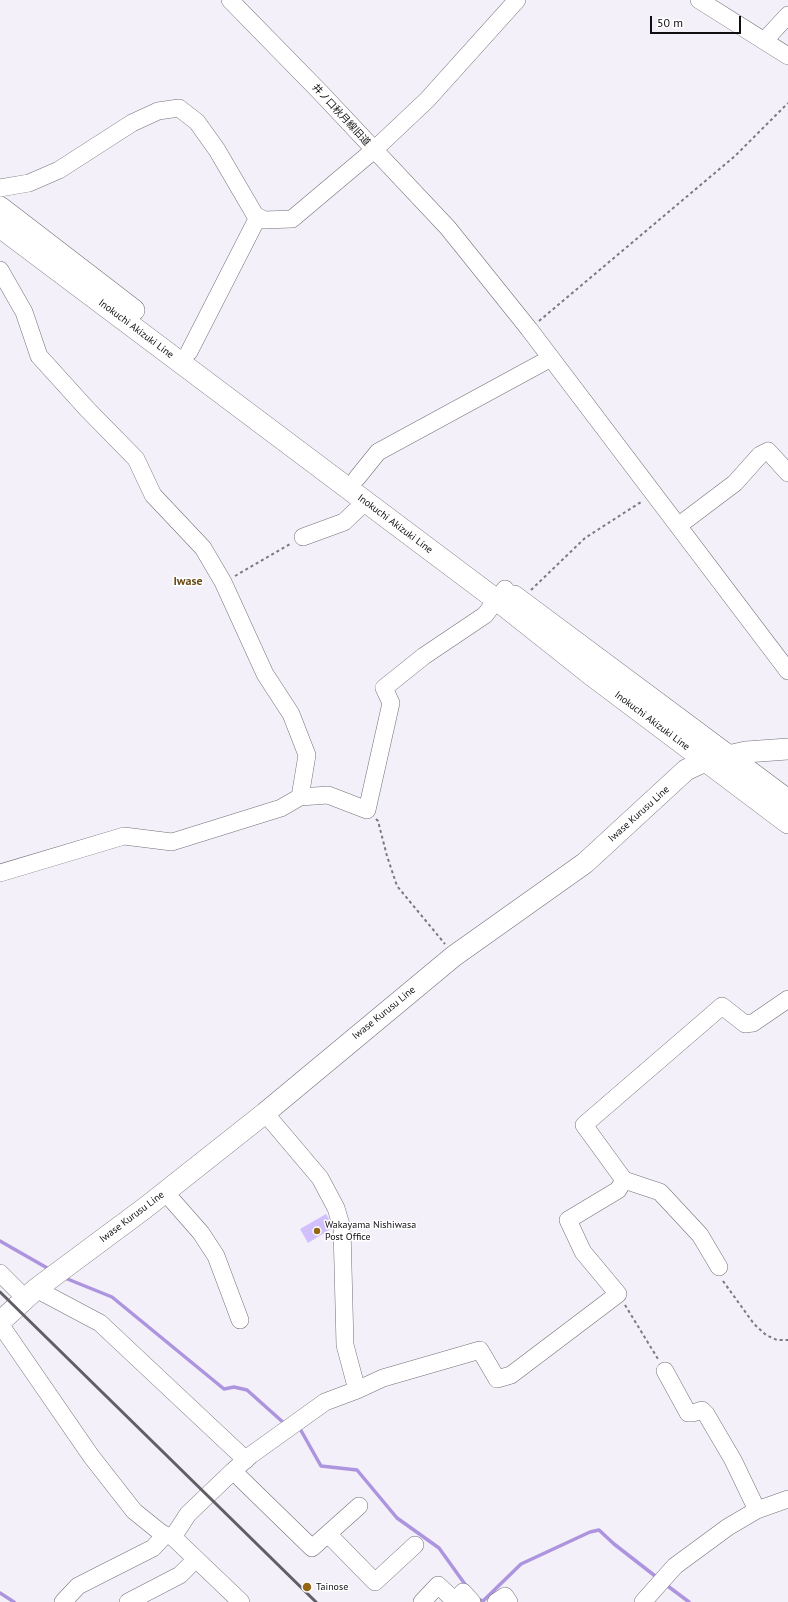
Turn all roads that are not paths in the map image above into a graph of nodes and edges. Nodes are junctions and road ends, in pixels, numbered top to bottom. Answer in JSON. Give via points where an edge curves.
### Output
{"nodes":[{"id":1,"x":230,"y":0,"type":"edge"},
{"id":2,"x":517,"y":0,"type":"edge"},
{"id":3,"x":699,"y":0,"type":"edge"},
{"id":4,"x":788,"y":14,"type":"edge"},
{"id":5,"x":764,"y":41,"type":"junction"},
{"id":6,"x":788,"y":56,"type":"edge"},
{"id":7,"x":374,"y":150,"type":"junction"},
{"id":8,"x":0,"y":188,"type":"edge"},
{"id":9,"x":0,"y":207,"type":"edge"},
{"id":10,"x":258,"y":217,"type":"junction"},
{"id":11,"x":0,"y":228,"type":"edge"},
{"id":12,"x":0,"y":270,"type":"edge"},
{"id":13,"x":189,"y":352,"type":"junction"},
{"id":14,"x":551,"y":358,"type":"junction"},
{"id":15,"x":788,"y":473,"type":"edge"},
{"id":16,"x":357,"y":478,"type":"junction"},
{"id":17,"x":365,"y":502,"type":"junction"},
{"id":18,"x":678,"y":526,"type":"junction"},
{"id":19,"x":303,"y":538,"type":"road end"},
{"id":20,"x":508,"y":597,"type":"junction"},
{"id":21,"x":788,"y":671,"type":"edge"},
{"id":22,"x":788,"y":749,"type":"edge"},
{"id":23,"x":728,"y":756,"type":"junction"},
{"id":24,"x":705,"y":761,"type":"junction"},
{"id":25,"x":300,"y":797,"type":"junction"},
{"id":26,"x":788,"y":800,"type":"edge"},
{"id":27,"x":788,"y":823,"type":"edge"},
{"id":28,"x":0,"y":872,"type":"edge"},
{"id":29,"x":788,"y":999,"type":"edge"},
{"id":30,"x":264,"y":1113,"type":"junction"},
{"id":31,"x":624,"y":1180,"type":"junction"},
{"id":32,"x":165,"y":1192,"type":"junction"},
{"id":33,"x":719,"y":1267,"type":"road end"},
{"id":34,"x":0,"y":1273,"type":"edge"},
{"id":35,"x":31,"y":1293,"type":"junction"},
{"id":36,"x":240,"y":1320,"type":"dead end"},
{"id":37,"x":0,"y":1323,"type":"edge"},
{"id":38,"x":665,"y":1371,"type":"road end"},
{"id":39,"x":357,"y":1390,"type":"junction"},
{"id":40,"x":246,"y":1460,"type":"junction"},
{"id":41,"x":233,"y":1471,"type":"junction"},
{"id":42,"x":788,"y":1499,"type":"edge"},
{"id":43,"x":360,"y":1506,"type":"dead end"},
{"id":44,"x":757,"y":1510,"type":"junction"},
{"id":45,"x":328,"y":1534,"type":"junction"},
{"id":46,"x":169,"y":1536,"type":"junction"},
{"id":47,"x":415,"y":1544,"type":"dead end"},
{"id":48,"x":196,"y":1559,"type":"junction"},
{"id":49,"x":63,"y":1602,"type":"edge"},
{"id":50,"x":128,"y":1602,"type":"edge"},
{"id":51,"x":241,"y":1602,"type":"edge"},
{"id":52,"x":422,"y":1602,"type":"edge"},
{"id":53,"x":454,"y":1602,"type":"edge"},
{"id":54,"x":472,"y":1602,"type":"edge"},
{"id":55,"x":496,"y":1602,"type":"edge"},
{"id":56,"x":509,"y":1602,"type":"edge"},
{"id":57,"x":643,"y":1602,"type":"edge"}],
"edges":[{"from":1,"to":7,"type":"street","name":"井ノ口秋月線旧道"},
{"from":2,"to":7,"type":"street","name":"井ノ口秋月線旧道","via":[[427,100]]},
{"from":3,"to":5,"type":"street"},
{"from":4,"to":5,"type":"street"},
{"from":5,"to":6,"type":"street"},
{"from":7,"to":10,"type":"street","via":[[292,219],[264,220]]},
{"from":7,"to":14,"type":"street","via":[[448,228]]},
{"from":8,"to":10,"type":"street","via":[[29,183],[59,170],[132,123],[158,111],[179,108],[197,122]]},
{"from":9,"to":13,"type":"main road","name":"Inokuchi Akizuki Line"},
{"from":10,"to":13,"type":"street"},
{"from":11,"to":17,"type":"main road","name":"Inokuchi Akizuki Line"},
{"from":12,"to":25,"type":"street","via":[[24,312],[40,356],[136,459],[153,495],[203,548],[223,582],[265,674],[291,714],[307,755]]},
{"from":13,"to":16,"type":"main road","name":"Inokuchi Akizuki Line"},
{"from":14,"to":16,"type":"street","via":[[378,452]]},
{"from":14,"to":18,"type":"street"},
{"from":15,"to":18,"type":"street","via":[[768,451],[760,455],[735,483]]},
{"from":16,"to":20,"type":"main road","name":"Inokuchi Akizuki Line"},
{"from":17,"to":19,"type":"street","via":[[344,522]]},
{"from":17,"to":20,"type":"main road","name":"Inokuchi Akizuki Line"},
{"from":18,"to":21,"type":"street"},
{"from":20,"to":23,"type":"main road","name":"Inokuchi Akizuki Line"},
{"from":20,"to":24,"type":"main road","name":"Inokuchi Akizuki Line","via":[[590,674]]},
{"from":20,"to":25,"type":"street","via":[[424,656],[384,688],[391,704],[367,810],[328,795]]},
{"from":22,"to":23,"type":"main road","name":"Iwase Kurusu Line"},
{"from":23,"to":24,"type":"main road","name":"Iwase Kurusu Line"},
{"from":23,"to":26,"type":"main road","name":"Inokuchi Akizuki Line"},
{"from":24,"to":27,"type":"main road","name":"Inokuchi Akizuki Line"},
{"from":24,"to":30,"type":"main road","name":"Iwase Kurusu Line","via":[[686,770],[585,863],[454,956]]},
{"from":25,"to":28,"type":"street","via":[[281,808],[172,842],[124,836]]},
{"from":29,"to":31,"type":"street","via":[[753,1023],[745,1024],[722,1006],[584,1126]]},
{"from":30,"to":32,"type":"main road","name":"Iwase Kurusu Line"},
{"from":30,"to":39,"type":"street","via":[[320,1178],[338,1215],[342,1228],[345,1345]]},
{"from":31,"to":33,"type":"street","via":[[660,1192],[700,1235]]},
{"from":31,"to":39,"type":"street","via":[[618,1190],[568,1220],[583,1252],[618,1294],[511,1375],[497,1379],[480,1350],[383,1378]]},
{"from":32,"to":35,"type":"main road","name":"Iwase Kurusu Line"},
{"from":32,"to":36,"type":"street","via":[[201,1233],[216,1256]]},
{"from":34,"to":35,"type":"street"},
{"from":35,"to":37,"type":"main road","name":"Iwase Kurusu Line"},
{"from":35,"to":40,"type":"street","via":[[100,1323]]},
{"from":37,"to":46,"type":"street","via":[[91,1456],[124,1499],[134,1511]]},
{"from":38,"to":44,"type":"street","via":[[688,1413],[702,1410],[706,1414],[733,1460]]},
{"from":39,"to":40,"type":"street","via":[[325,1402]]},
{"from":40,"to":41,"type":"street"},
{"from":41,"to":45,"type":"street","via":[[312,1548]]},
{"from":41,"to":46,"type":"street"},
{"from":42,"to":44,"type":"street"},
{"from":43,"to":45,"type":"street"},
{"from":44,"to":57,"type":"street","via":[[728,1527],[675,1566]]},
{"from":45,"to":47,"type":"street","via":[[375,1582]]},
{"from":46,"to":48,"type":"street"},
{"from":46,"to":49,"type":"street","via":[[153,1548],[78,1586]]},
{"from":48,"to":50,"type":"street","via":[[180,1575]]},
{"from":48,"to":51,"type":"street"},
{"from":52,"to":53,"type":"street","via":[[438,1585]]},
{"from":53,"to":54,"type":"street","via":[[463,1592]]},
{"from":55,"to":56,"type":"street","via":[[505,1596]]}]}
